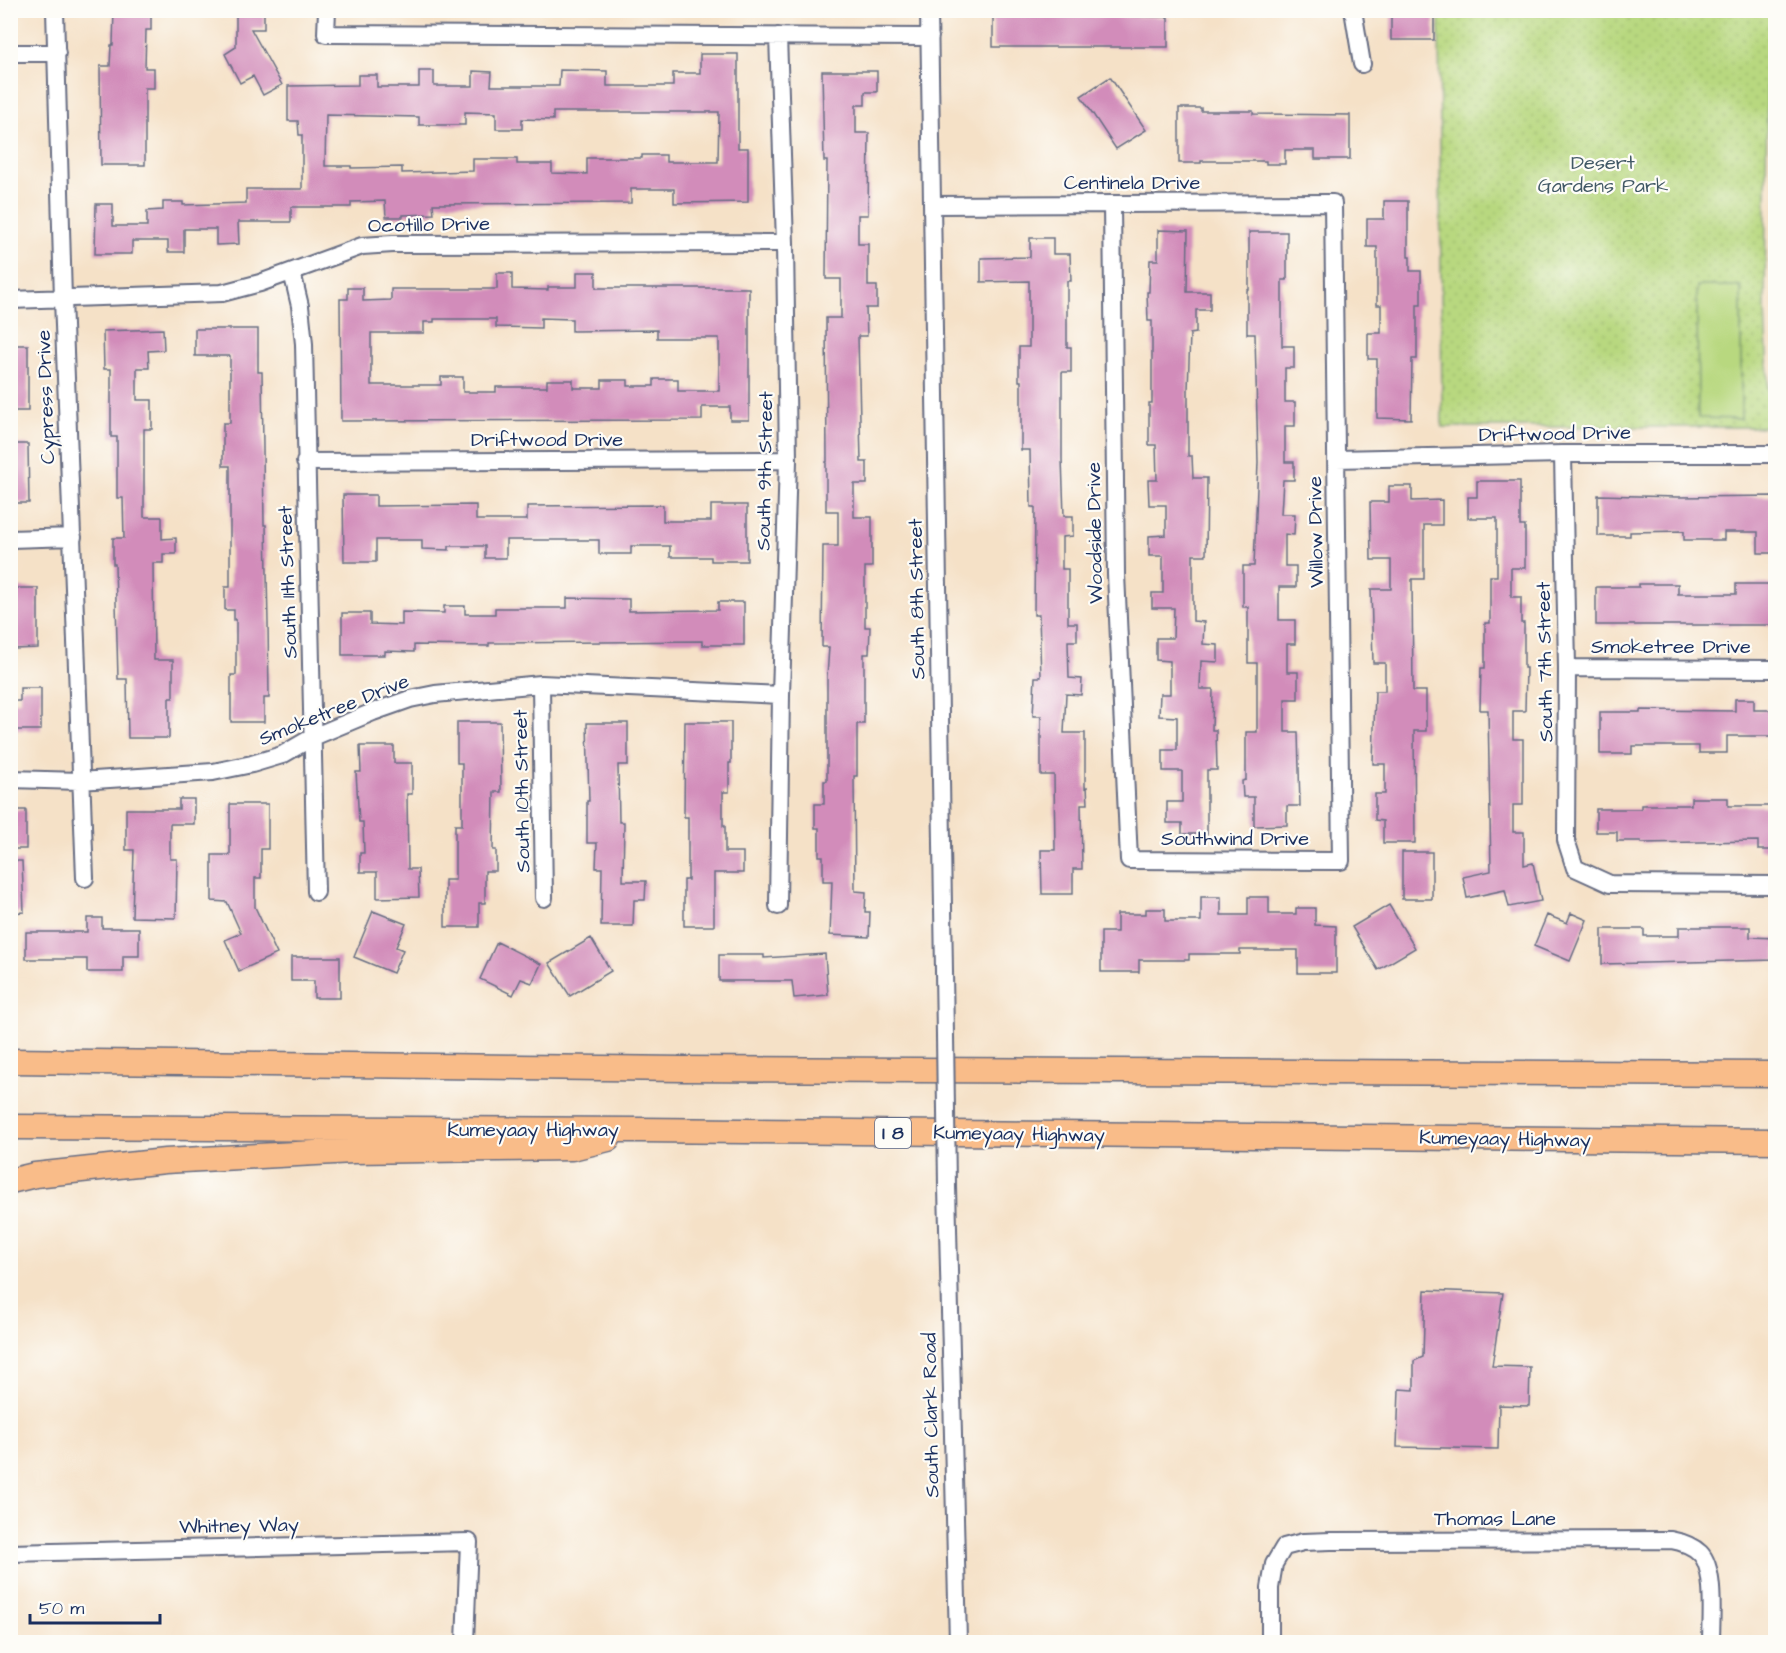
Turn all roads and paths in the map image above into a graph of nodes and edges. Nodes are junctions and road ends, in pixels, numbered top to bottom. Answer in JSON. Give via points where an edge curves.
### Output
{"nodes":[{"id":1,"x":56,"y":10,"type":"edge"},
{"id":2,"x":327,"y":10,"type":"edge"},
{"id":3,"x":929,"y":10,"type":"edge"},
{"id":4,"x":1353,"y":10,"type":"edge"},
{"id":5,"x":778,"y":36,"type":"junction"},
{"id":6,"x":930,"y":36,"type":"junction"},
{"id":7,"x":10,"y":53,"type":"edge"},
{"id":8,"x":57,"y":53,"type":"junction"},
{"id":9,"x":1362,"y":64,"type":"dead end"},
{"id":10,"x":1333,"y":203,"type":"joint"},
{"id":11,"x":1112,"y":204,"type":"junction"},
{"id":12,"x":932,"y":205,"type":"junction"},
{"id":13,"x":785,"y":243,"type":"junction"},
{"id":14,"x":292,"y":272,"type":"junction"},
{"id":15,"x":63,"y":299,"type":"junction"},
{"id":16,"x":10,"y":300,"type":"edge"},
{"id":17,"x":1563,"y":454,"type":"junction"},
{"id":18,"x":1776,"y":454,"type":"edge"},
{"id":19,"x":1336,"y":459,"type":"junction"},
{"id":20,"x":788,"y":460,"type":"junction"},
{"id":21,"x":305,"y":462,"type":"junction"},
{"id":22,"x":73,"y":537,"type":"junction"},
{"id":23,"x":10,"y":539,"type":"edge"},
{"id":24,"x":1567,"y":668,"type":"junction"},
{"id":25,"x":1776,"y":669,"type":"edge"},
{"id":26,"x":542,"y":684,"type":"junction"},
{"id":27,"x":781,"y":695,"type":"junction"},
{"id":28,"x":313,"y":737,"type":"junction"},
{"id":29,"x":10,"y":779,"type":"edge"},
{"id":30,"x":80,"y":781,"type":"junction"},
{"id":31,"x":1129,"y":860,"type":"joint"},
{"id":32,"x":1341,"y":861,"type":"joint"},
{"id":33,"x":85,"y":878,"type":"dead end"},
{"id":34,"x":1776,"y":885,"type":"edge"},
{"id":35,"x":316,"y":892,"type":"dead end"},
{"id":36,"x":544,"y":898,"type":"dead end"},
{"id":37,"x":778,"y":906,"type":"dead end"},
{"id":38,"x":10,"y":1057,"type":"edge"},
{"id":39,"x":10,"y":1062,"type":"edge"},
{"id":40,"x":36,"y":1062,"type":"junction"},
{"id":41,"x":1776,"y":1074,"type":"edge"},
{"id":42,"x":10,"y":1127,"type":"edge"},
{"id":43,"x":640,"y":1130,"type":"junction"},
{"id":44,"x":1776,"y":1142,"type":"edge"},
{"id":45,"x":10,"y":1181,"type":"edge"},
{"id":46,"x":947,"y":1187,"type":"joint"},
{"id":47,"x":10,"y":1553,"type":"edge"},
{"id":48,"x":465,"y":1642,"type":"edge"},
{"id":49,"x":958,"y":1642,"type":"edge"},
{"id":50,"x":1270,"y":1642,"type":"edge"},
{"id":51,"x":1711,"y":1642,"type":"edge"}],
"edges":[{"from":1,"to":8,"type":"street","name":"Cypress Drive"},
{"from":2,"to":5,"type":"street","via":[[326,34]]},
{"from":3,"to":6,"type":"street","name":"South 8th Street"},
{"from":4,"to":9,"type":"street"},
{"from":5,"to":6,"type":"street"},
{"from":5,"to":13,"type":"street","name":"South 9th Street"},
{"from":6,"to":12,"type":"street","name":"South 8th Street"},
{"from":7,"to":8,"type":"street"},
{"from":8,"to":15,"type":"street","name":"Cypress Drive"},
{"from":10,"to":11,"type":"street","name":"Centinela Drive"},
{"from":10,"to":19,"type":"street","name":"Willow Drive"},
{"from":11,"to":12,"type":"street","name":"Centinela Drive"},
{"from":11,"to":31,"type":"street","name":"Woodside Drive","via":[[1116,574]]},
{"from":12,"to":46,"type":"street","name":"South 8th Street","bridge":true},
{"from":13,"to":14,"type":"street","name":"Ocotillo Drive","via":[[362,246]]},
{"from":13,"to":20,"type":"street","name":"South 9th Street"},
{"from":14,"to":15,"type":"street","name":"Ocotillo Drive","via":[[222,292]]},
{"from":14,"to":21,"type":"street","name":"South 11th Street","via":[[304,344]]},
{"from":15,"to":16,"type":"street","name":"Ocotillo Drive"},
{"from":15,"to":22,"type":"street","name":"Cypress Drive"},
{"from":17,"to":18,"type":"street","name":"Driftwood Drive"},
{"from":17,"to":19,"type":"street","name":"Driftwood Drive"},
{"from":17,"to":24,"type":"street","name":"South 7th Street"},
{"from":19,"to":32,"type":"street","name":"Willow Drive"},
{"from":20,"to":21,"type":"street","name":"Driftwood Drive"},
{"from":20,"to":27,"type":"street","name":"South 9th Street"},
{"from":21,"to":28,"type":"street","name":"South 11th Street"},
{"from":22,"to":23,"type":"street"},
{"from":22,"to":30,"type":"street","name":"Cypress Drive"},
{"from":24,"to":25,"type":"street","name":"Smoketree Drive"},
{"from":24,"to":34,"type":"street","name":"South 7th Street","via":[[1566,840],[1575,868],[1610,884]]},
{"from":26,"to":27,"type":"street","name":"Smoketree Drive"},
{"from":26,"to":28,"type":"street","name":"Smoketree Drive","via":[[410,699]]},
{"from":26,"to":36,"type":"street","name":"South 10th Street"},
{"from":27,"to":37,"type":"street","name":"South 9th Street"},
{"from":28,"to":30,"type":"street","name":"Smoketree Drive","via":[[282,755],[213,772]]},
{"from":28,"to":35,"type":"street","name":"South 11th Street"},
{"from":29,"to":30,"type":"street","name":"Smoketree Drive"},
{"from":30,"to":33,"type":"street","name":"Cypress Drive"},
{"from":31,"to":32,"type":"street","name":"Southwind Drive"},
{"from":38,"to":40,"type":"highway"},
{"from":39,"to":40,"type":"highway"},
{"from":40,"to":41,"type":"highway","via":[[683,1070]]},
{"from":42,"to":43,"type":"highway","name":"Kumeyaay Highway","number":"I 8"},
{"from":43,"to":44,"type":"highway","name":"Kumeyaay Highway","number":"I 8"},
{"from":43,"to":45,"type":"highway","via":[[572,1148],[353,1151],[165,1161]]},
{"from":46,"to":49,"type":"street","name":"South Clark Road"},
{"from":47,"to":48,"type":"street","name":"Whitney Way","via":[[469,1542]]},
{"from":50,"to":51,"type":"street","name":"Thomas Lane","via":[[1274,1564],[1284,1547],[1303,1542],[1671,1540],[1685,1542],[1702,1555],[1709,1571]]}]}
